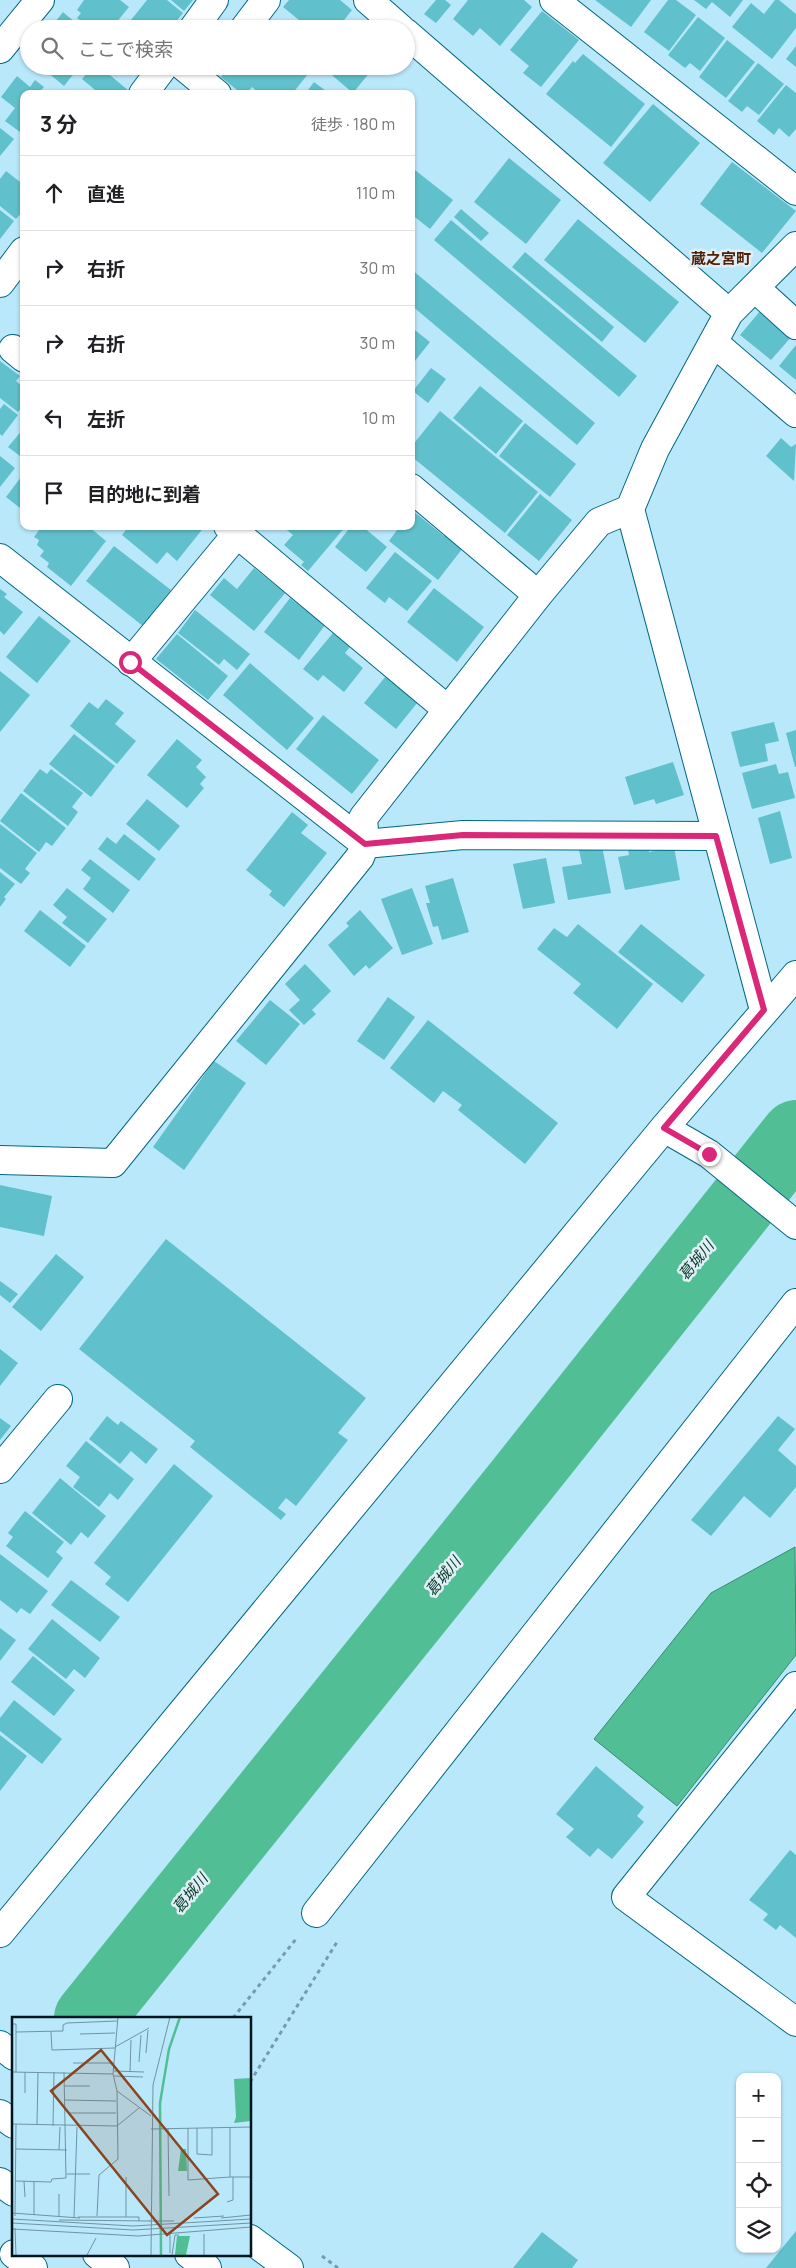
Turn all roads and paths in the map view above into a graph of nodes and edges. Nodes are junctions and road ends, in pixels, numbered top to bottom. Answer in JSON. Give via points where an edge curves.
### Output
{"nodes":[{"id":1,"x":40,"y":0,"type":"edge"},
{"id":2,"x":214,"y":0,"type":"edge"},
{"id":3,"x":266,"y":0,"type":"edge"},
{"id":4,"x":368,"y":0,"type":"edge"},
{"id":5,"x":554,"y":0,"type":"edge"},
{"id":6,"x":23,"y":20,"type":"edge"},
{"id":7,"x":199,"y":20,"type":"edge"},
{"id":8,"x":251,"y":20,"type":"edge"},
{"id":9,"x":391,"y":20,"type":"edge"},
{"id":10,"x":20,"y":24,"type":"edge"},
{"id":11,"x":415,"y":42,"type":"edge"},
{"id":12,"x":0,"y":48,"type":"edge"},
{"id":13,"x":157,"y":75,"type":"edge"},
{"id":14,"x":146,"y":90,"type":"edge"},
{"id":15,"x":796,"y":191,"type":"edge"},
{"id":16,"x":796,"y":246,"type":"edge"},
{"id":17,"x":20,"y":257,"type":"edge"},
{"id":18,"x":0,"y":283,"type":"edge"},
{"id":19,"x":755,"y":288,"type":"junction"},
{"id":20,"x":729,"y":314,"type":"junction"},
{"id":21,"x":796,"y":325,"type":"edge"},
{"id":22,"x":713,"y":342,"type":"junction"},
{"id":23,"x":796,"y":413,"type":"edge"},
{"id":24,"x":415,"y":491,"type":"edge"},
{"id":25,"x":630,"y":510,"type":"junction"},
{"id":26,"x":233,"y":530,"type":"edge"},
{"id":27,"x":0,"y":558,"type":"edge"},
{"id":28,"x":538,"y":595,"type":"junction"},
{"id":29,"x":130,"y":662,"type":"junction"},
{"id":30,"x":448,"y":710,"type":"junction"},
{"id":31,"x":716,"y":836,"type":"junction"},
{"id":32,"x":365,"y":844,"type":"junction"},
{"id":33,"x":796,"y":975,"type":"edge"},
{"id":34,"x":764,"y":1010,"type":"junction"},
{"id":35,"x":664,"y":1128,"type":"junction"},
{"id":36,"x":0,"y":1160,"type":"edge"},
{"id":37,"x":796,"y":1226,"type":"edge"},
{"id":38,"x":796,"y":1303,"type":"edge"},
{"id":39,"x":58,"y":1399,"type":"dead end"},
{"id":40,"x":0,"y":1469,"type":"edge"},
{"id":41,"x":796,"y":1686,"type":"edge"},
{"id":42,"x":316,"y":1913,"type":"joint"},
{"id":43,"x":0,"y":1933,"type":"edge"},
{"id":44,"x":234,"y":2017,"type":"edge"},
{"id":45,"x":796,"y":2022,"type":"edge"},
{"id":46,"x":0,"y":2044,"type":"edge"},
{"id":47,"x":12,"y":2054,"type":"edge"},
{"id":48,"x":0,"y":2114,"type":"edge"},
{"id":49,"x":12,"y":2123,"type":"edge"},
{"id":50,"x":0,"y":2182,"type":"edge"},
{"id":51,"x":12,"y":2191,"type":"edge"},
{"id":52,"x":251,"y":2240,"type":"edge"},
{"id":53,"x":17,"y":2256,"type":"edge"},
{"id":54,"x":100,"y":2256,"type":"edge"},
{"id":55,"x":192,"y":2256,"type":"edge"},
{"id":56,"x":33,"y":2268,"type":"edge"},
{"id":57,"x":115,"y":2268,"type":"edge"},
{"id":58,"x":207,"y":2268,"type":"edge"},
{"id":59,"x":289,"y":2268,"type":"edge"}],
"edges":[{"from":1,"to":6,"type":"main road"},
{"from":2,"to":7,"type":"main road"},
{"from":3,"to":8,"type":"main road"},
{"from":4,"to":9,"type":"main road"},
{"from":5,"to":15,"type":"main road"},
{"from":10,"to":12,"type":"main road"},
{"from":11,"to":20,"type":"main road"},
{"from":13,"to":14,"type":"main road"},
{"from":16,"to":19,"type":"main road"},
{"from":17,"to":18,"type":"main road"},
{"from":19,"to":20,"type":"main road"},
{"from":19,"to":21,"type":"main road"},
{"from":20,"to":22,"type":"main road"},
{"from":22,"to":23,"type":"main road"},
{"from":22,"to":25,"type":"main road","via":[[654,449]]},
{"from":24,"to":28,"type":"main road"},
{"from":25,"to":28,"type":"main road","via":[[599,522]]},
{"from":25,"to":31,"type":"main road"},
{"from":26,"to":29,"type":"main road"},
{"from":26,"to":30,"type":"main road"},
{"from":27,"to":29,"type":"main road"},
{"from":28,"to":30,"type":"main road"},
{"from":29,"to":32,"type":"main road"},
{"from":30,"to":32,"type":"main road","via":[[363,818]]},
{"from":31,"to":32,"type":"main road","via":[[463,835]]},
{"from":31,"to":34,"type":"main road"},
{"from":32,"to":36,"type":"main road","via":[[360,857],[113,1164]]},
{"from":33,"to":34,"type":"main road"},
{"from":34,"to":35,"type":"main road"},
{"from":35,"to":37,"type":"main road","via":[[709,1154]]},
{"from":35,"to":43,"type":"main road"},
{"from":38,"to":42,"type":"main road"},
{"from":39,"to":40,"type":"main road"},
{"from":41,"to":45,"type":"main road","via":[[626,1897]]},
{"from":42,"to":44,"type":"path"},
{"from":46,"to":47,"type":"main road"},
{"from":48,"to":49,"type":"main road"},
{"from":50,"to":51,"type":"main road"},
{"from":52,"to":59,"type":"main road"},
{"from":53,"to":56,"type":"main road"},
{"from":54,"to":57,"type":"main road"},
{"from":55,"to":58,"type":"main road"}]}
